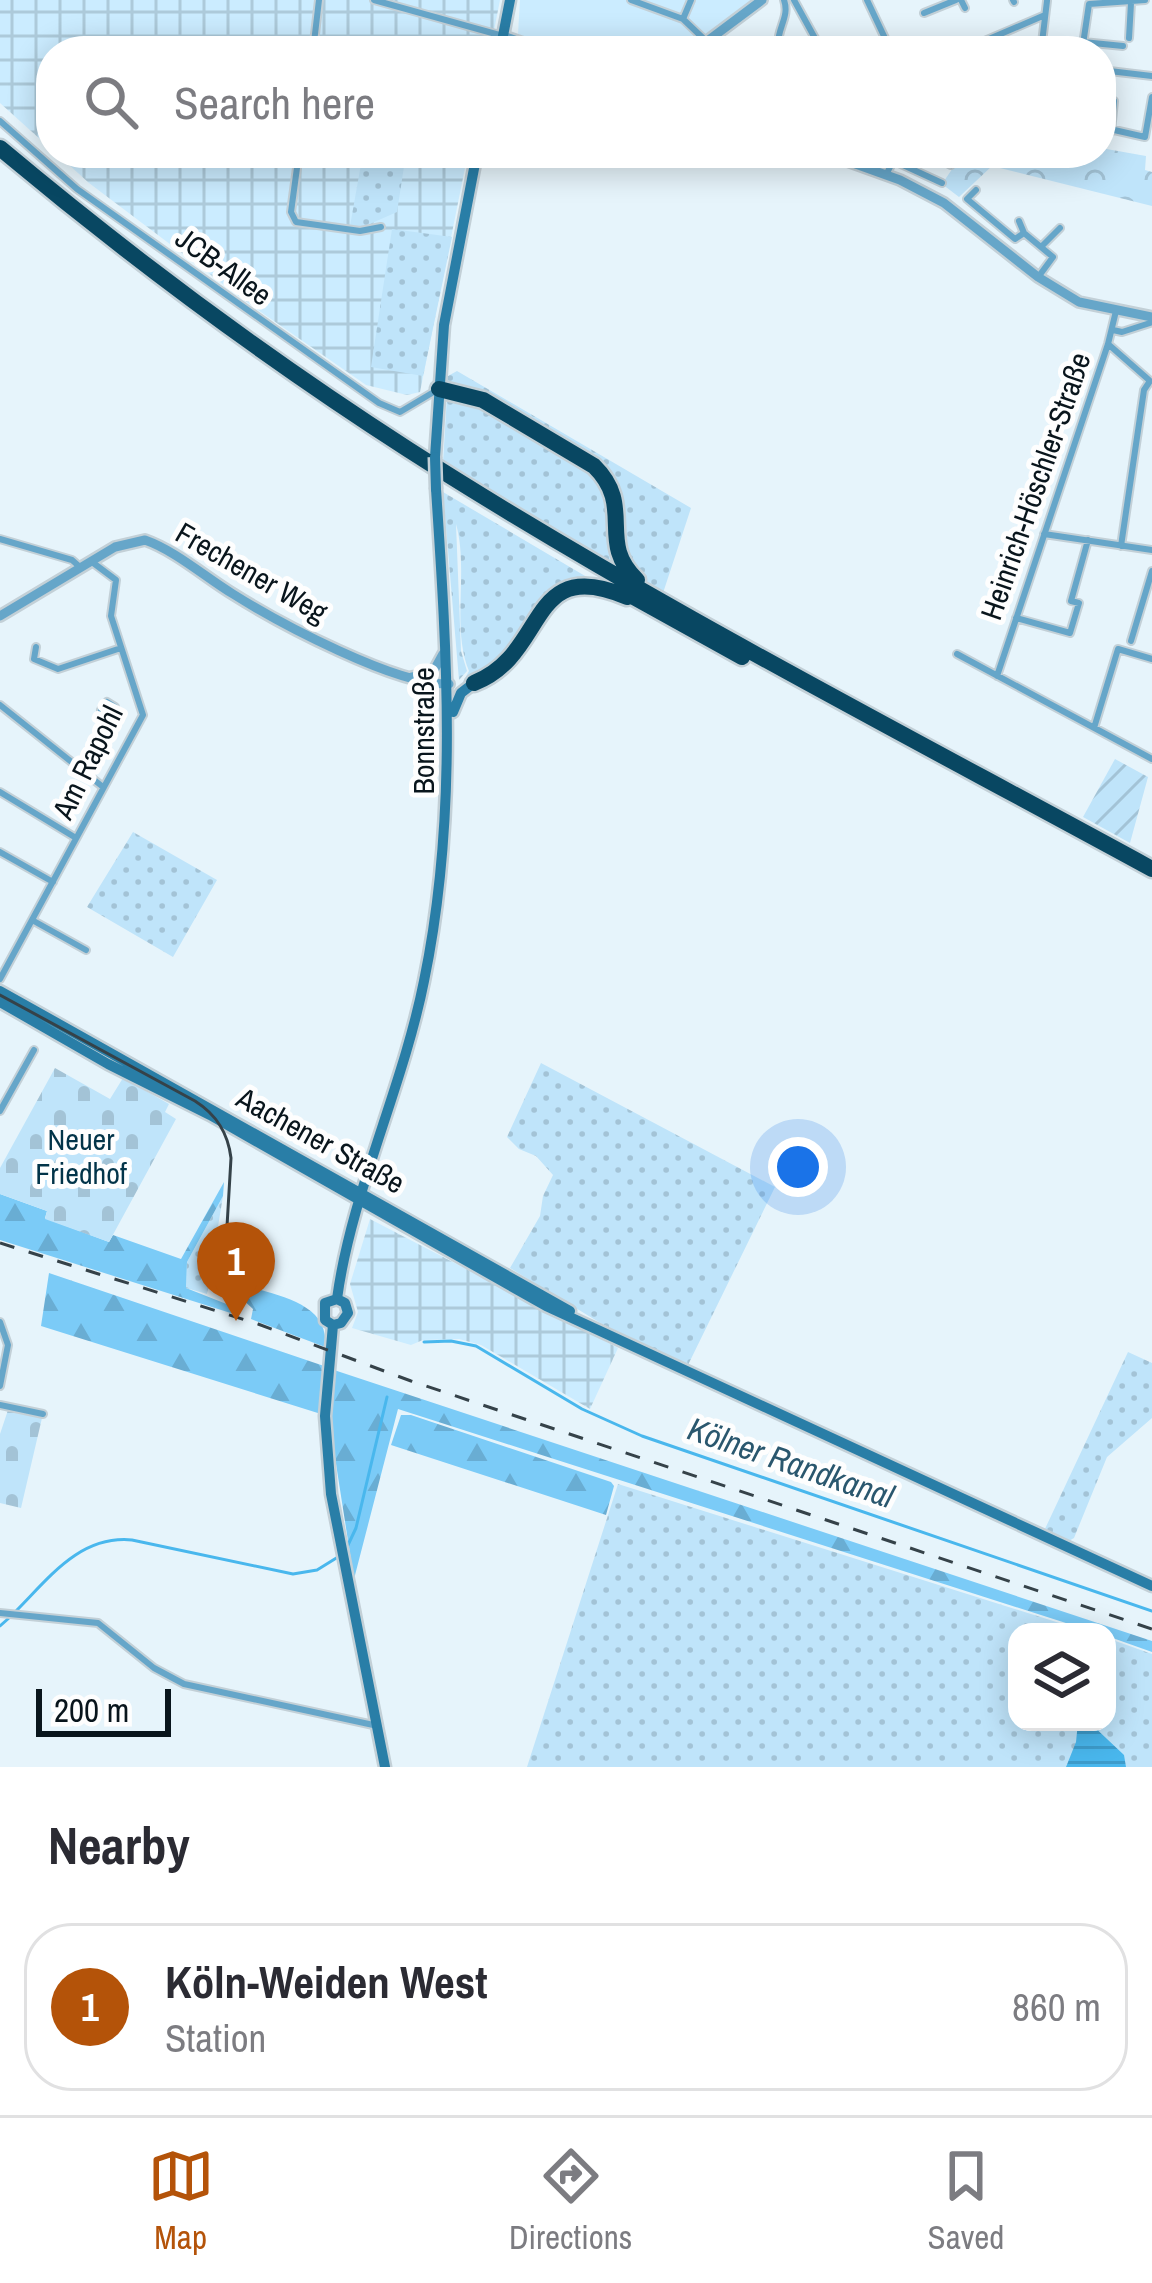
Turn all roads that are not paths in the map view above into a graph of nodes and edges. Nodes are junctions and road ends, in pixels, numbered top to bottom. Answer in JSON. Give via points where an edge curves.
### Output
{"nodes":[{"id":1,"x":319,"y":0,"type":"edge"},
{"id":2,"x":374,"y":0,"type":"edge"},
{"id":3,"x":510,"y":0,"type":"edge"},
{"id":4,"x":632,"y":0,"type":"edge"},
{"id":5,"x":691,"y":0,"type":"edge"},
{"id":6,"x":762,"y":0,"type":"edge"},
{"id":7,"x":784,"y":0,"type":"edge"},
{"id":8,"x":867,"y":0,"type":"edge"},
{"id":9,"x":1145,"y":0,"type":"edge"},
{"id":10,"x":961,"y":2,"type":"edge"},
{"id":11,"x":1047,"y":2,"type":"edge"},
{"id":12,"x":796,"y":3,"type":"edge"},
{"id":13,"x":1131,"y":3,"type":"edge"},
{"id":14,"x":787,"y":10,"type":"junction"},
{"id":15,"x":924,"y":14,"type":"dead end"},
{"id":16,"x":1045,"y":15,"type":"junction"},
{"id":17,"x":683,"y":19,"type":"junction"},
{"id":18,"x":315,"y":36,"type":"edge"},
{"id":19,"x":503,"y":36,"type":"joint"},
{"id":20,"x":701,"y":36,"type":"edge"},
{"id":21,"x":711,"y":36,"type":"edge"},
{"id":22,"x":778,"y":36,"type":"edge"},
{"id":23,"x":814,"y":36,"type":"edge"},
{"id":24,"x":884,"y":36,"type":"edge"},
{"id":25,"x":1002,"y":36,"type":"edge"},
{"id":26,"x":1043,"y":36,"type":"edge"},
{"id":27,"x":1084,"y":36,"type":"edge"},
{"id":28,"x":1130,"y":38,"type":"dead end"},
{"id":29,"x":1116,"y":46,"type":"edge"},
{"id":30,"x":1123,"y":46,"type":"dead end"},
{"id":31,"x":1116,"y":72,"type":"edge"},
{"id":32,"x":1152,"y":76,"type":"edge"},
{"id":33,"x":1152,"y":97,"type":"edge"},
{"id":34,"x":0,"y":121,"type":"edge"},
{"id":35,"x":1116,"y":132,"type":"edge"},
{"id":36,"x":0,"y":148,"type":"edge"},
{"id":37,"x":36,"y":153,"type":"edge"},
{"id":38,"x":0,"y":162,"type":"edge"},
{"id":39,"x":53,"y":168,"type":"edge"},
{"id":40,"x":297,"y":168,"type":"edge"},
{"id":41,"x":474,"y":168,"type":"edge"},
{"id":42,"x":867,"y":168,"type":"edge"},
{"id":43,"x":890,"y":168,"type":"edge"},
{"id":44,"x":916,"y":168,"type":"edge"},
{"id":45,"x":886,"y":175,"type":"junction"},
{"id":46,"x":942,"y":183,"type":"dead end"},
{"id":47,"x":976,"y":190,"type":"dead end"},
{"id":48,"x":1019,"y":220,"type":"dead end"},
{"id":49,"x":382,"y":227,"type":"dead end"},
{"id":50,"x":1060,"y":228,"type":"dead end"},
{"id":51,"x":1024,"y":232,"type":"junction"},
{"id":52,"x":1041,"y":247,"type":"junction"},
{"id":53,"x":1038,"y":278,"type":"junction"},
{"id":54,"x":1116,"y":311,"type":"junction"},
{"id":55,"x":1151,"y":320,"type":"edge"},
{"id":56,"x":1112,"y":330,"type":"junction"},
{"id":57,"x":1108,"y":344,"type":"junction"},
{"id":58,"x":1151,"y":382,"type":"edge"},
{"id":59,"x":435,"y":391,"type":"junction"},
{"id":60,"x":1138,"y":428,"type":"junction"},
{"id":61,"x":1152,"y":432,"type":"edge"},
{"id":62,"x":1044,"y":534,"type":"junction"},
{"id":63,"x":0,"y":539,"type":"edge"},
{"id":64,"x":1088,"y":540,"type":"junction"},
{"id":65,"x":1121,"y":545,"type":"junction"},
{"id":66,"x":1152,"y":550,"type":"edge"},
{"id":67,"x":92,"y":562,"type":"junction"},
{"id":68,"x":81,"y":568,"type":"junction"},
{"id":69,"x":1151,"y":575,"type":"edge"},
{"id":70,"x":653,"y":601,"type":"junction"},
{"id":71,"x":0,"y":616,"type":"edge"},
{"id":72,"x":1016,"y":618,"type":"junction"},
{"id":73,"x":446,"y":637,"type":"junction"},
{"id":74,"x":1131,"y":640,"type":"dead end"},
{"id":75,"x":36,"y":647,"type":"dead end"},
{"id":76,"x":121,"y":648,"type":"junction"},
{"id":77,"x":957,"y":654,"type":"dead end"},
{"id":78,"x":1152,"y":659,"type":"edge"},
{"id":79,"x":399,"y":675,"type":"junction"},
{"id":80,"x":448,"y":676,"type":"junction"},
{"id":81,"x":997,"y":676,"type":"junction"},
{"id":82,"x":474,"y":683,"type":"junction"},
{"id":83,"x":0,"y":705,"type":"edge"},
{"id":84,"x":450,"y":721,"type":"junction"},
{"id":85,"x":110,"y":724,"type":"dead end"},
{"id":86,"x":1094,"y":728,"type":"junction"},
{"id":87,"x":1152,"y":758,"type":"edge"},
{"id":88,"x":84,"y":769,"type":"junction"},
{"id":89,"x":103,"y":787,"type":"junction"},
{"id":90,"x":0,"y":792,"type":"edge"},
{"id":91,"x":76,"y":838,"type":"junction"},
{"id":92,"x":0,"y":852,"type":"edge"},
{"id":93,"x":1152,"y":869,"type":"edge"},
{"id":94,"x":1152,"y":880,"type":"edge"},
{"id":95,"x":53,"y":882,"type":"junction"},
{"id":96,"x":32,"y":920,"type":"junction"},
{"id":97,"x":86,"y":950,"type":"dead end"},
{"id":98,"x":0,"y":979,"type":"edge"},
{"id":99,"x":0,"y":991,"type":"edge"},
{"id":100,"x":0,"y":1002,"type":"edge"},
{"id":101,"x":34,"y":1050,"type":"dead end"},
{"id":102,"x":119,"y":1057,"type":"junction"},
{"id":103,"x":104,"y":1061,"type":"junction"},
{"id":104,"x":0,"y":1111,"type":"edge"},
{"id":105,"x":369,"y":1179,"type":"junction"},
{"id":106,"x":344,"y":1187,"type":"junction"},
{"id":107,"x":363,"y":1197,"type":"junction"},
{"id":108,"x":384,"y":1203,"type":"junction"},
{"id":109,"x":356,"y":1221,"type":"junction"},
{"id":110,"x":0,"y":1322,"type":"edge"},
{"id":111,"x":614,"y":1337,"type":"junction"},
{"id":112,"x":0,"y":1386,"type":"edge"},
{"id":113,"x":0,"y":1406,"type":"edge"},
{"id":114,"x":43,"y":1414,"type":"dead end"},
{"id":115,"x":1152,"y":1586,"type":"edge"},
{"id":116,"x":2,"y":1613,"type":"edge"},
{"id":117,"x":378,"y":1726,"type":"junction"},
{"id":118,"x":385,"y":1767,"type":"edge"}],
"edges":[{"from":1,"to":18,"type":"street"},
{"from":2,"to":19,"type":"street"},
{"from":3,"to":19,"type":"main road"},
{"from":4,"to":17,"type":"street"},
{"from":5,"to":17,"type":"street"},
{"from":6,"to":21,"type":"street"},
{"from":7,"to":14,"type":"street"},
{"from":8,"to":24,"type":"street"},
{"from":9,"to":13,"type":"street"},
{"from":10,"to":15,"type":"street"},
{"from":11,"to":16,"type":"street"},
{"from":12,"to":14,"type":"street"},
{"from":12,"to":23,"type":"street"},
{"from":13,"to":27,"type":"street","via":[[1089,4]]},
{"from":13,"to":28,"type":"street"},
{"from":14,"to":22,"type":"street"},
{"from":16,"to":25,"type":"street"},
{"from":16,"to":26,"type":"street"},
{"from":17,"to":20,"type":"street"},
{"from":29,"to":30,"type":"street"},
{"from":31,"to":32,"type":"street"},
{"from":33,"to":35,"type":"street","via":[[1145,137]]},
{"from":34,"to":37,"type":"street","name":"JCB-Allee"},
{"from":36,"to":70,"type":"highway","via":[[332,399]]},
{"from":38,"to":70,"type":"highway","via":[[310,397],[445,486]]},
{"from":39,"to":59,"type":"street","name":"JCB-Allee","via":[[379,403],[400,412]]},
{"from":40,"to":49,"type":"street","via":[[296,222]]},
{"from":41,"to":59,"type":"main road","name":"Bonnstraße"},
{"from":42,"to":45,"type":"street"},
{"from":43,"to":45,"type":"street"},
{"from":44,"to":46,"type":"street"},
{"from":45,"to":53,"type":"street","via":[[959,213]]},
{"from":47,"to":51,"type":"street","via":[[967,199],[1000,230],[1015,239]]},
{"from":48,"to":51,"type":"street"},
{"from":50,"to":52,"type":"street"},
{"from":51,"to":52,"type":"street"},
{"from":52,"to":53,"type":"street","via":[[1053,257]]},
{"from":53,"to":54,"type":"street","via":[[1079,302]]},
{"from":54,"to":55,"type":"street"},
{"from":54,"to":56,"type":"street","name":"Heinrich-Höschler-Straße"},
{"from":55,"to":56,"type":"street"},
{"from":56,"to":57,"type":"street","name":"Heinrich-Höschler-Straße"},
{"from":57,"to":58,"type":"street"},
{"from":57,"to":62,"type":"street","name":"Heinrich-Höschler-Straße"},
{"from":58,"to":60,"type":"street"},
{"from":59,"to":70,"type":"highway","via":[[483,400],[608,479],[619,558]]},
{"from":59,"to":73,"type":"main road","name":"Bonnstraße","bridge":true},
{"from":60,"to":61,"type":"street"},
{"from":60,"to":65,"type":"street"},
{"from":62,"to":64,"type":"street"},
{"from":62,"to":72,"type":"street","name":"Heinrich-Höschler-Straße"},
{"from":63,"to":68,"type":"street"},
{"from":64,"to":65,"type":"street"},
{"from":64,"to":72,"type":"street","via":[[1070,633]]},
{"from":65,"to":66,"type":"street"},
{"from":67,"to":68,"type":"street","name":"Frechener Weg"},
{"from":67,"to":76,"type":"street","name":"Am Rapohl","via":[[116,580],[110,608]]},
{"from":67,"to":79,"type":"street","name":"Frechener Weg","via":[[124,543],[152,543],[245,602]]},
{"from":68,"to":71,"type":"street","name":"Frechener Weg"},
{"from":69,"to":74,"type":"street"},
{"from":70,"to":82,"type":"highway","via":[[598,586],[569,588],[545,606],[508,664]]},
{"from":70,"to":93,"type":"highway"},
{"from":70,"to":94,"type":"highway"},
{"from":72,"to":81,"type":"street","name":"Heinrich-Höschler-Straße"},
{"from":73,"to":79,"type":"street","via":[[431,674]]},
{"from":73,"to":80,"type":"main road","name":"Bonnstraße"},
{"from":75,"to":76,"type":"street","via":[[36,661],[58,668]]},
{"from":76,"to":89,"type":"street","name":"Am Rapohl","via":[[143,715]]},
{"from":77,"to":81,"type":"street"},
{"from":78,"to":86,"type":"street","via":[[1118,649]]},
{"from":79,"to":80,"type":"street","name":"Frechener Weg","via":[[421,682]]},
{"from":80,"to":82,"type":"main road"},
{"from":80,"to":84,"type":"main road","name":"Bonnstraße"},
{"from":81,"to":86,"type":"street"},
{"from":82,"to":84,"type":"main road","via":[[460,693]]},
{"from":83,"to":88,"type":"street"},
{"from":84,"to":105,"type":"main road","name":"Bonnstraße","via":[[434,933]]},
{"from":85,"to":88,"type":"street"},
{"from":86,"to":87,"type":"street"},
{"from":88,"to":89,"type":"street"},
{"from":89,"to":91,"type":"street","name":"Am Rapohl"},
{"from":90,"to":91,"type":"street"},
{"from":91,"to":95,"type":"street","name":"Am Rapohl"},
{"from":92,"to":95,"type":"street"},
{"from":95,"to":96,"type":"street","name":"Am Rapohl"},
{"from":96,"to":97,"type":"street"},
{"from":96,"to":98,"type":"street","name":"Am Rapohl"},
{"from":99,"to":102,"type":"main road","name":"Aachener Straße"},
{"from":100,"to":103,"type":"main road","name":"Aachener Straße"},
{"from":101,"to":104,"type":"street"},
{"from":102,"to":103,"type":"main road","via":[[119,1064]]},
{"from":102,"to":106,"type":"main road","name":"Aachener Straße"},
{"from":103,"to":106,"type":"main road","name":"Aachener Straße"},
{"from":105,"to":106,"type":"main road"},
{"from":105,"to":107,"type":"main road","name":"Bonnstraße"},
{"from":105,"to":108,"type":"main road"},
{"from":106,"to":107,"type":"main road","name":"Aachener Straße"},
{"from":106,"to":109,"type":"main road"},
{"from":107,"to":108,"type":"main road","name":"Aachener Straße"},
{"from":107,"to":109,"type":"main road","name":"Bonnstraße"},
{"from":107,"to":111,"type":"main road","name":"Aachener Straße","via":[[546,1306]]},
{"from":108,"to":111,"type":"main road","name":"Aachener Straße"},
{"from":109,"to":117,"type":"main road","name":"Bonnstraße","via":[[337,1299],[322,1311],[333,1324],[325,1436]]},
{"from":110,"to":112,"type":"street","via":[[8,1345]]},
{"from":111,"to":115,"type":"main road","name":"Aachener Straße"},
{"from":113,"to":114,"type":"street"},
{"from":116,"to":117,"type":"street","via":[[106,1626],[184,1684]]},
{"from":117,"to":118,"type":"main road"}]}
